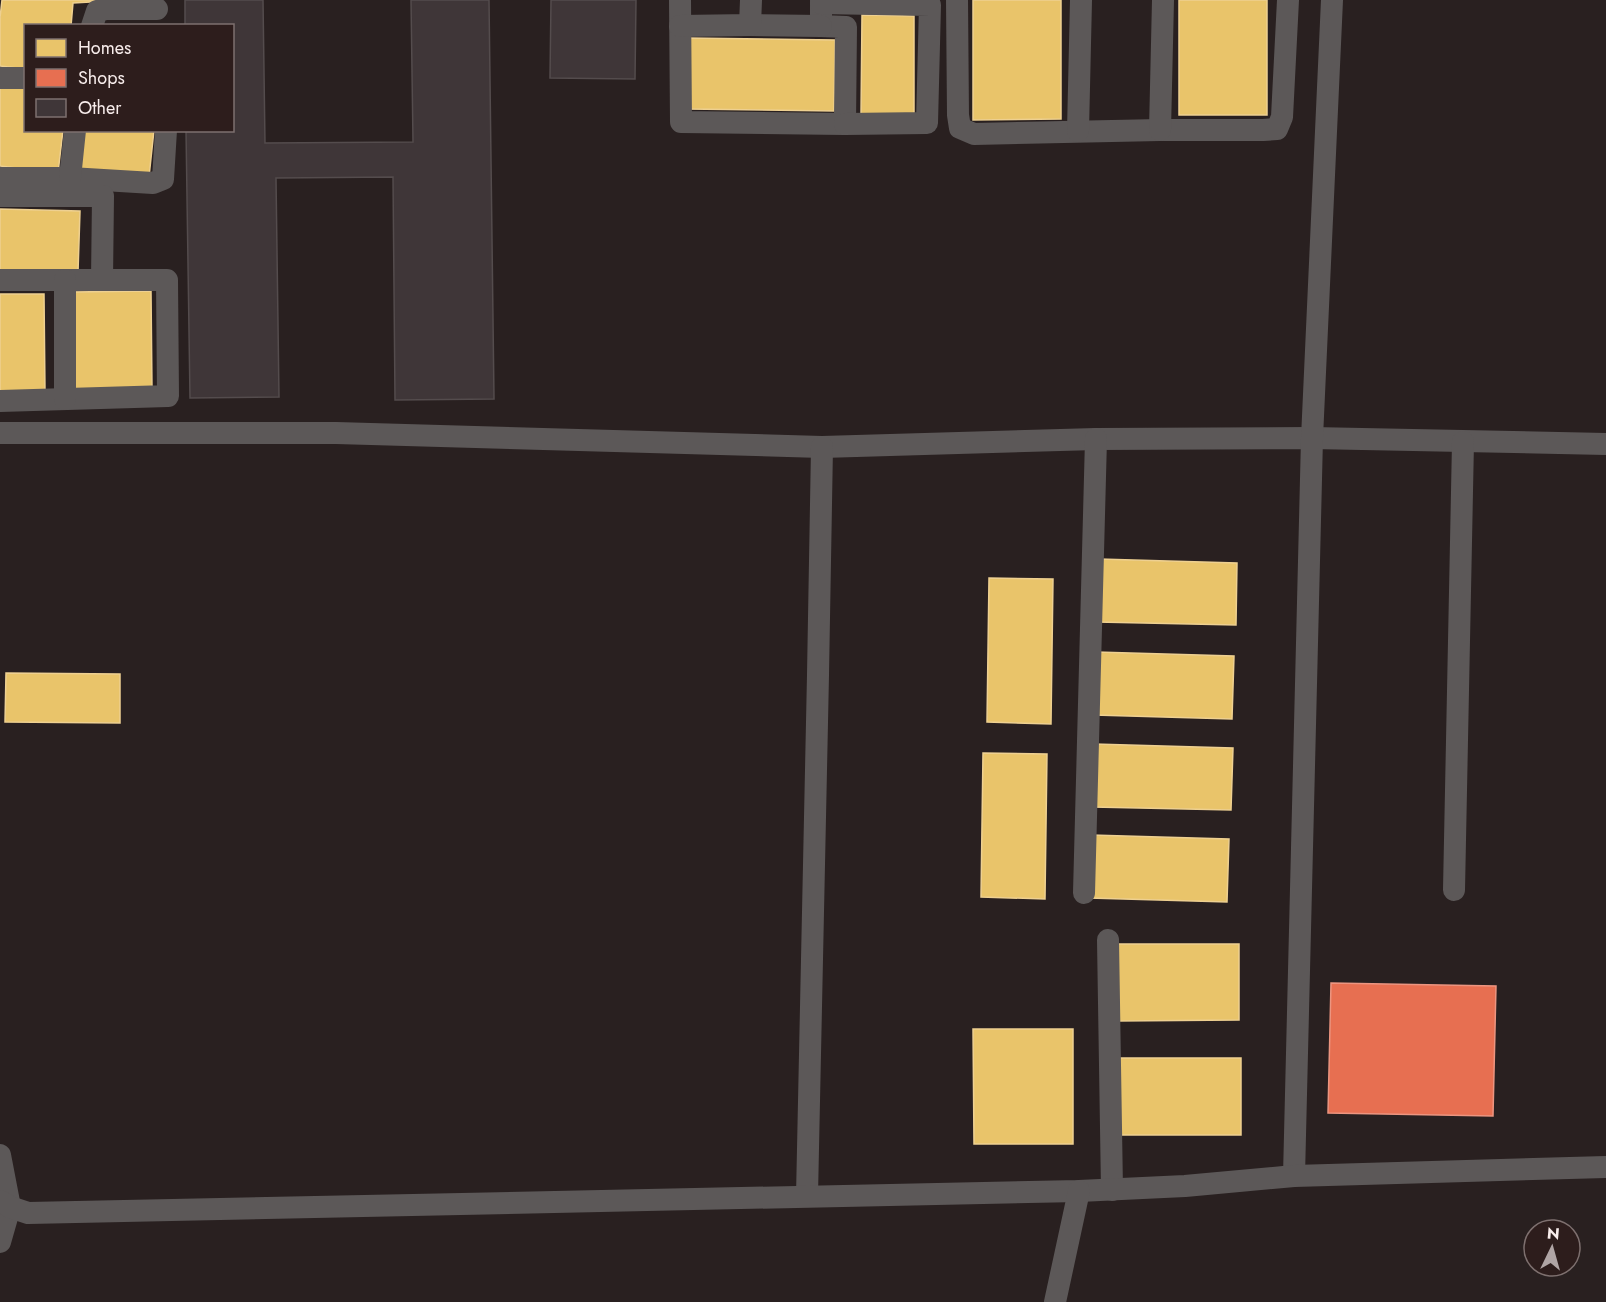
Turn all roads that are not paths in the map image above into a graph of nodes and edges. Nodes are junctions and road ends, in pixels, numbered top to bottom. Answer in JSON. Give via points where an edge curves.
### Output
{"nodes":[{"id":1,"x":680,"y":0,"type":"edge"},
{"id":2,"x":750,"y":0,"type":"edge"},
{"id":3,"x":957,"y":0,"type":"edge"},
{"id":4,"x":1081,"y":0,"type":"edge"},
{"id":5,"x":1163,"y":0,"type":"edge"},
{"id":6,"x":1288,"y":0,"type":"edge"},
{"id":7,"x":1332,"y":0,"type":"edge"},
{"id":8,"x":821,"y":2,"type":"edge"},
{"id":9,"x":930,"y":3,"type":"edge"},
{"id":10,"x":157,"y":9,"type":"dead end"},
{"id":11,"x":93,"y":24,"type":"edge"},
{"id":12,"x":750,"y":25,"type":"junction"},
{"id":13,"x":680,"y":26,"type":"junction"},
{"id":14,"x":821,"y":27,"type":"junction"},
{"id":15,"x":0,"y":78,"type":"edge"},
{"id":16,"x":24,"y":78,"type":"edge"},
{"id":17,"x":845,"y":124,"type":"junction"},
{"id":18,"x":1160,"y":130,"type":"junction"},
{"id":19,"x":1078,"y":131,"type":"junction"},
{"id":20,"x":75,"y":132,"type":"edge"},
{"id":21,"x":166,"y":132,"type":"edge"},
{"id":22,"x":0,"y":178,"type":"edge"},
{"id":23,"x":70,"y":178,"type":"junction"},
{"id":24,"x":0,"y":196,"type":"edge"},
{"id":25,"x":0,"y":280,"type":"edge"},
{"id":26,"x":65,"y":280,"type":"junction"},
{"id":27,"x":102,"y":280,"type":"junction"},
{"id":28,"x":65,"y":399,"type":"junction"},
{"id":29,"x":0,"y":401,"type":"edge"},
{"id":30,"x":0,"y":433,"type":"edge"},
{"id":31,"x":1312,"y":438,"type":"junction"},
{"id":32,"x":1096,"y":440,"type":"junction"},
{"id":33,"x":1463,"y":442,"type":"junction"},
{"id":34,"x":1606,"y":444,"type":"edge"},
{"id":35,"x":822,"y":447,"type":"junction"},
{"id":36,"x":1454,"y":890,"type":"dead end"},
{"id":37,"x":1084,"y":893,"type":"dead end"},
{"id":38,"x":1108,"y":940,"type":"dead end"},
{"id":39,"x":0,"y":1155,"type":"edge"},
{"id":40,"x":1606,"y":1167,"type":"edge"},
{"id":41,"x":1294,"y":1176,"type":"junction"},
{"id":42,"x":1112,"y":1190,"type":"junction"},
{"id":43,"x":1079,"y":1191,"type":"junction"},
{"id":44,"x":807,"y":1196,"type":"junction"},
{"id":45,"x":5,"y":1204,"type":"edge"},
{"id":46,"x":0,"y":1242,"type":"edge"},
{"id":47,"x":1055,"y":1302,"type":"edge"}],
"edges":[{"from":1,"to":13,"type":"street"},
{"from":2,"to":12,"type":"street"},
{"from":3,"to":19,"type":"street","via":[[960,128],[974,134]]},
{"from":4,"to":19,"type":"street"},
{"from":5,"to":18,"type":"street"},
{"from":6,"to":18,"type":"street","via":[[1282,117],[1277,129]]},
{"from":7,"to":31,"type":"street"},
{"from":8,"to":9,"type":"street"},
{"from":8,"to":14,"type":"street"},
{"from":9,"to":17,"type":"street","via":[[927,123]]},
{"from":10,"to":11,"type":"street","via":[[97,11]]},
{"from":12,"to":13,"type":"street"},
{"from":12,"to":14,"type":"street"},
{"from":13,"to":17,"type":"street","via":[[681,122]]},
{"from":14,"to":17,"type":"street","via":[[846,27]]},
{"from":15,"to":16,"type":"street"},
{"from":18,"to":19,"type":"street"},
{"from":20,"to":23,"type":"street"},
{"from":21,"to":23,"type":"street","via":[[163,179],[153,183]]},
{"from":22,"to":23,"type":"street"},
{"from":24,"to":27,"type":"street","via":[[103,196]]},
{"from":25,"to":26,"type":"street"},
{"from":26,"to":27,"type":"street"},
{"from":26,"to":28,"type":"street"},
{"from":27,"to":28,"type":"street","via":[[167,280],[168,396]]},
{"from":28,"to":29,"type":"street"},
{"from":30,"to":35,"type":"street","via":[[336,433]]},
{"from":31,"to":32,"type":"street"},
{"from":31,"to":33,"type":"street"},
{"from":31,"to":41,"type":"street"},
{"from":32,"to":35,"type":"street"},
{"from":32,"to":37,"type":"street"},
{"from":33,"to":34,"type":"street"},
{"from":33,"to":36,"type":"street"},
{"from":35,"to":44,"type":"street"},
{"from":38,"to":42,"type":"street"},
{"from":39,"to":45,"type":"street"},
{"from":40,"to":41,"type":"street"},
{"from":41,"to":42,"type":"street"},
{"from":42,"to":43,"type":"street"},
{"from":43,"to":44,"type":"street"},
{"from":43,"to":47,"type":"street"},
{"from":44,"to":45,"type":"street","via":[[28,1213]]},
{"from":45,"to":46,"type":"street"}]}
